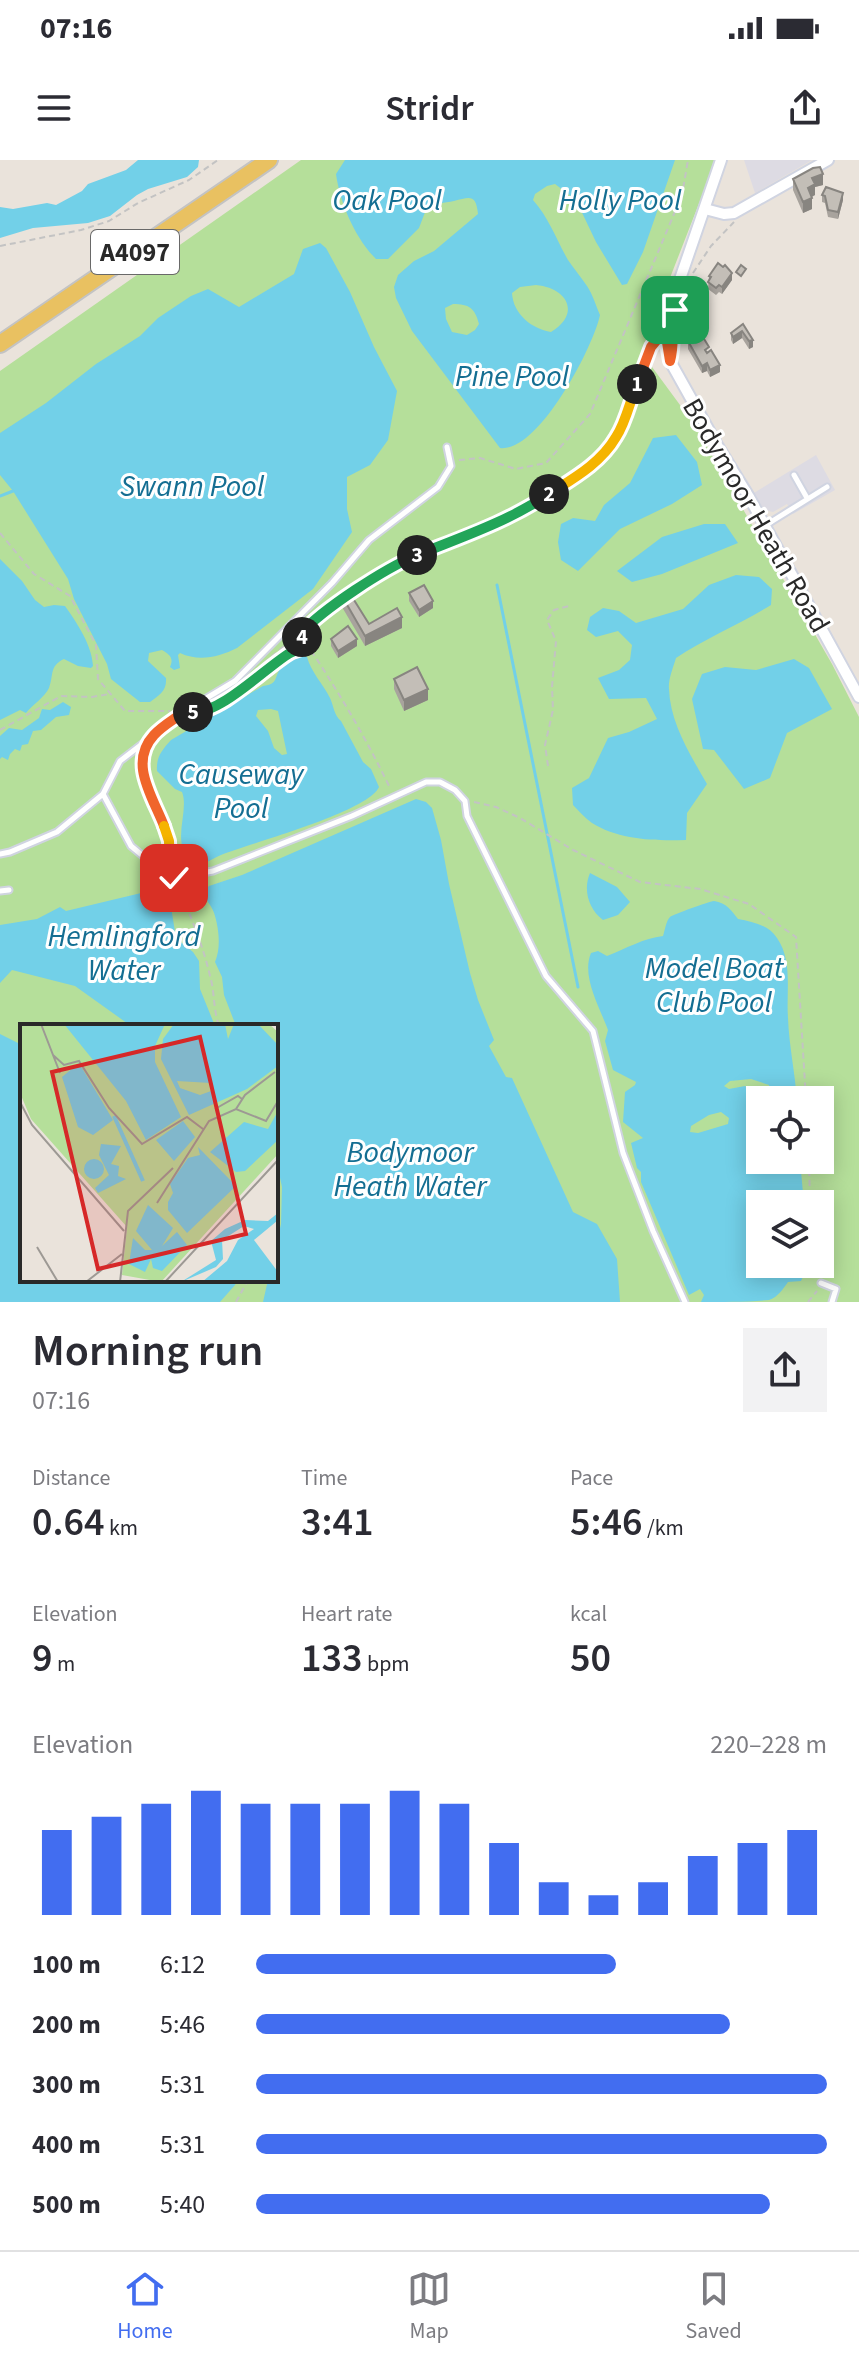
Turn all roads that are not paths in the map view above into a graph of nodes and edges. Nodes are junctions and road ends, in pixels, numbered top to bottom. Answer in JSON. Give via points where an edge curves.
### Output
{"nodes":[{"id":1,"x":269,"y":160,"type":"edge"},
{"id":2,"x":721,"y":160,"type":"edge"},
{"id":3,"x":828,"y":160,"type":"edge"},
{"id":4,"x":705,"y":209,"type":"junction"},
{"id":5,"x":665,"y":330,"type":"junction"},
{"id":6,"x":0,"y":344,"type":"edge"},
{"id":7,"x":447,"y":447,"type":"dead end"},
{"id":8,"x":794,"y":475,"type":"dead end"},
{"id":9,"x":827,"y":487,"type":"dead end"},
{"id":10,"x":807,"y":498,"type":"junction"},
{"id":11,"x":765,"y":525,"type":"junction"},
{"id":12,"x":314,"y":619,"type":"road end"},
{"id":13,"x":859,"y":697,"type":"edge"},
{"id":14,"x":103,"y":794,"type":"junction"},
{"id":15,"x":0,"y":854,"type":"edge"},
{"id":16,"x":9,"y":890,"type":"dead end"},
{"id":17,"x":0,"y":891,"type":"edge"},
{"id":18,"x":821,"y":1283,"type":"road end"},
{"id":19,"x":685,"y":1302,"type":"edge"},
{"id":20,"x":832,"y":1302,"type":"edge"}],
"edges":[{"from":1,"to":6,"type":"main road","number":"A4097"},
{"from":2,"to":4,"type":"street"},
{"from":3,"to":4,"type":"street","via":[[734,213]]},
{"from":4,"to":5,"type":"street"},
{"from":5,"to":11,"type":"street","name":"Bodymoor Heath Road","via":[[670,361]]},
{"from":5,"to":12,"type":"lane","via":[[649,351],[617,436],[599,459],[535,504],[411,558]]},
{"from":7,"to":14,"type":"lane","via":[[451,466],[438,487],[369,540],[235,681],[120,761]]},
{"from":8,"to":10,"type":"lane"},
{"from":9,"to":10,"type":"lane"},
{"from":10,"to":11,"type":"lane"},
{"from":11,"to":13,"type":"street","name":"Bodymoor Heath Road"},
{"from":14,"to":15,"type":"lane","via":[[57,832]]},
{"from":14,"to":19,"type":"lane","via":[[131,846],[174,878],[213,871],[426,782],[455,790],[465,801],[467,816],[546,976],[593,1031],[623,1153]]},
{"from":16,"to":17,"type":"lane"},
{"from":18,"to":20,"type":"lane","via":[[836,1289]]}]}
